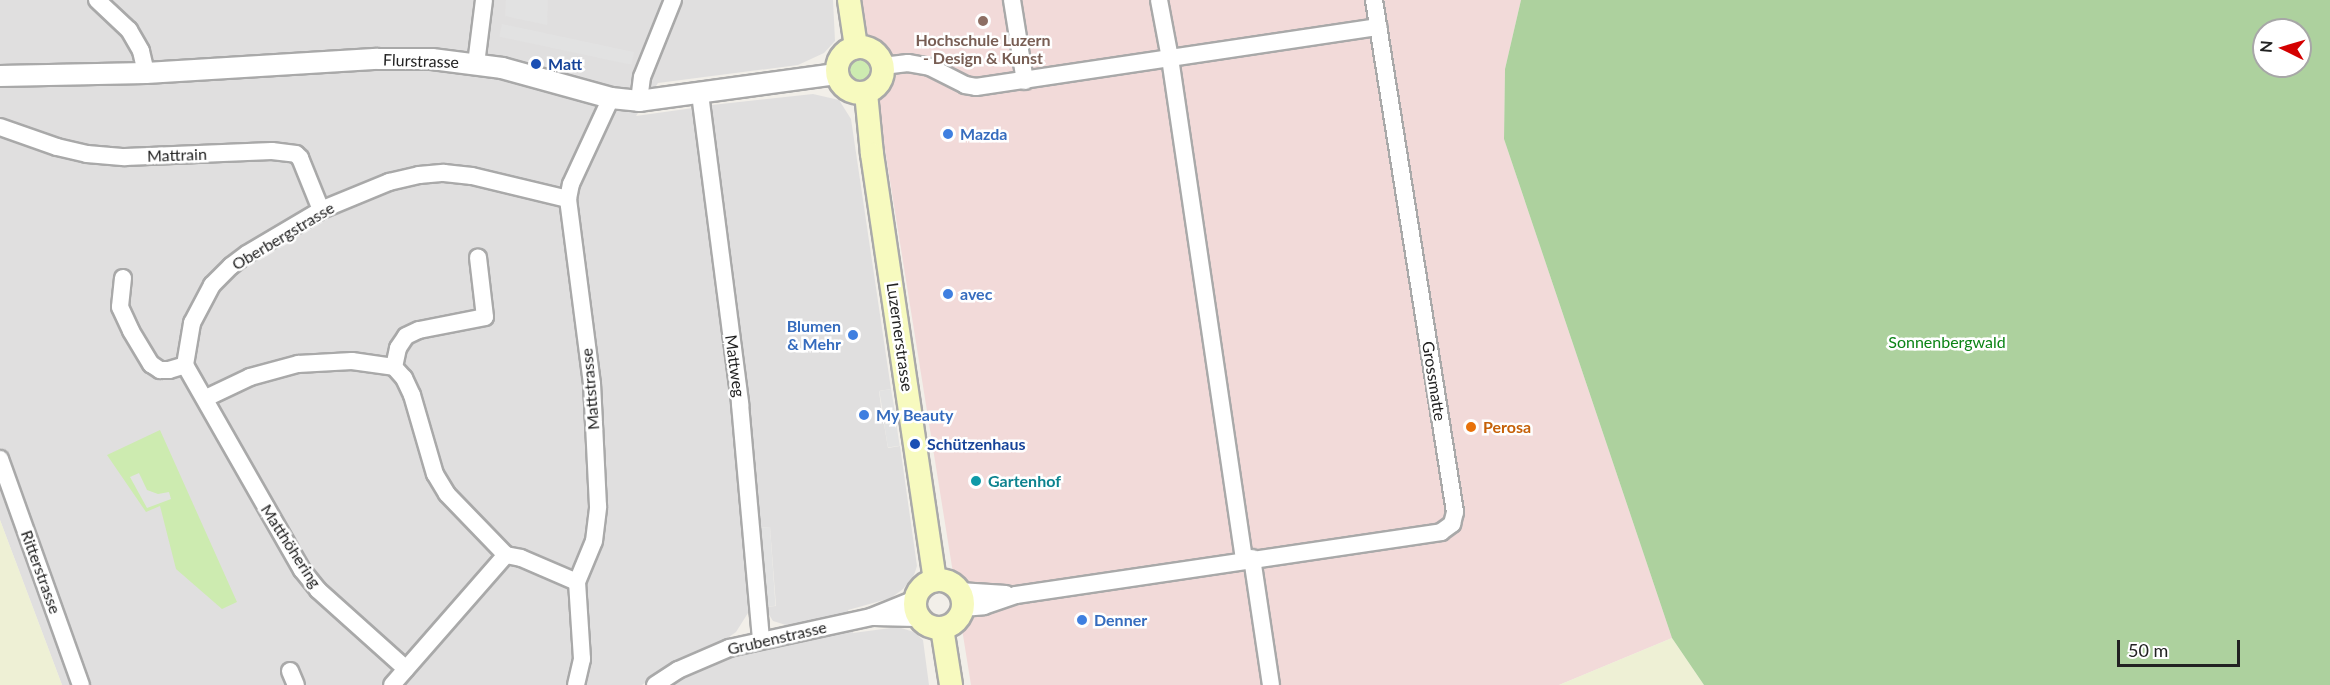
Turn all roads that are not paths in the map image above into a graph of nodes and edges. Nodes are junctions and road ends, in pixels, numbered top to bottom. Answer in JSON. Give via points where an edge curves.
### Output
{"nodes":[{"id":1,"x":97,"y":0,"type":"edge"},
{"id":2,"x":484,"y":0,"type":"edge"},
{"id":3,"x":673,"y":0,"type":"edge"},
{"id":4,"x":849,"y":0,"type":"edge"},
{"id":5,"x":1012,"y":0,"type":"edge"},
{"id":6,"x":1159,"y":0,"type":"edge"},
{"id":7,"x":1374,"y":0,"type":"edge"},
{"id":8,"x":1379,"y":27,"type":"junction"},
{"id":9,"x":856,"y":47,"type":"junction"},
{"id":10,"x":1170,"y":58,"type":"junction"},
{"id":11,"x":476,"y":64,"type":"junction"},
{"id":12,"x":883,"y":66,"type":"junction"},
{"id":13,"x":146,"y":73,"type":"junction"},
{"id":14,"x":836,"y":74,"type":"junction"},
{"id":15,"x":0,"y":76,"type":"edge"},
{"id":16,"x":1025,"y":81,"type":"junction"},
{"id":17,"x":867,"y":93,"type":"junction"},
{"id":18,"x":700,"y":94,"type":"junction"},
{"id":19,"x":611,"y":98,"type":"junction"},
{"id":20,"x":639,"y":100,"type":"junction"},
{"id":21,"x":0,"y":127,"type":"edge"},
{"id":22,"x":568,"y":199,"type":"junction"},
{"id":23,"x":321,"y":210,"type":"junction"},
{"id":24,"x":478,"y":257,"type":"dead end"},
{"id":25,"x":123,"y":278,"type":"dead end"},
{"id":26,"x":185,"y":364,"type":"junction"},
{"id":27,"x":394,"y":367,"type":"junction"},
{"id":28,"x":206,"y":398,"type":"junction"},
{"id":29,"x":0,"y":459,"type":"edge"},
{"id":30,"x":506,"y":555,"type":"junction"},
{"id":31,"x":1248,"y":559,"type":"junction"},
{"id":32,"x":935,"y":580,"type":"junction"},
{"id":33,"x":577,"y":582,"type":"junction"},
{"id":34,"x":961,"y":600,"type":"junction"},
{"id":35,"x":916,"y":608,"type":"junction"},
{"id":36,"x":942,"y":628,"type":"junction"},
{"id":37,"x":761,"y":639,"type":"junction"},
{"id":38,"x":406,"y":669,"type":"junction"},
{"id":39,"x":81,"y":685,"type":"edge"},
{"id":40,"x":392,"y":685,"type":"edge"},
{"id":41,"x":576,"y":685,"type":"edge"},
{"id":42,"x":655,"y":685,"type":"edge"},
{"id":43,"x":951,"y":685,"type":"edge"},
{"id":44,"x":1271,"y":685,"type":"edge"}],
"edges":[{"from":1,"to":13,"type":"street","via":[[129,30],[141,51]]},
{"from":2,"to":11,"type":"street"},
{"from":3,"to":20,"type":"street","via":[[642,76]]},
{"from":4,"to":9,"type":"main road"},
{"from":5,"to":16,"type":"street"},
{"from":6,"to":10,"type":"street"},
{"from":7,"to":8,"type":"street","name":"Grossmatte"},
{"from":8,"to":10,"type":"street"},
{"from":8,"to":31,"type":"street","name":"Grossmatte","via":[[1455,512],[1452,524],[1441,532]]},
{"from":9,"to":12,"type":"main road","via":[[871,49]]},
{"from":9,"to":14,"type":"main road","via":[[843,53]]},
{"from":10,"to":16,"type":"street"},
{"from":10,"to":31,"type":"street"},
{"from":11,"to":13,"type":"street","name":"Flurstrasse","via":[[403,58]]},
{"from":11,"to":19,"type":"street","name":"Flurstrasse"},
{"from":12,"to":16,"type":"street","via":[[908,63],[930,67],[976,87]]},
{"from":12,"to":17,"type":"main road","via":[[878,85]]},
{"from":13,"to":15,"type":"street","name":"Flurstrasse"},
{"from":14,"to":17,"type":"main road","via":[[844,88]]},
{"from":14,"to":18,"type":"street","name":"Flurstrasse"},
{"from":17,"to":32,"type":"main road","name":"Luzernerstrasse","via":[[872,154]]},
{"from":18,"to":20,"type":"street","name":"Flurstrasse"},
{"from":18,"to":37,"type":"street","name":"Mattweg","via":[[740,404]]},
{"from":19,"to":20,"type":"street","name":"Flurstrasse"},
{"from":19,"to":22,"type":"street","name":"Mattstrasse","via":[[571,184]]},
{"from":21,"to":23,"type":"street","name":"Mattrain","via":[[57,147],[124,158],[272,151],[296,154]]},
{"from":22,"to":23,"type":"street","name":"Oberbergstrasse","via":[[444,173],[389,182]]},
{"from":22,"to":33,"type":"street","name":"Mattstrasse","via":[[592,384],[598,506],[594,542]]},
{"from":23,"to":26,"type":"street","name":"Oberbergstrasse","via":[[239,260],[212,285],[192,323]]},
{"from":24,"to":27,"type":"street","via":[[485,317],[406,336],[398,348]]},
{"from":25,"to":26,"type":"street","via":[[120,307],[151,364],[169,370]]},
{"from":26,"to":28,"type":"street","name":"Matthöhering"},
{"from":27,"to":28,"type":"street","via":[[352,361],[298,364],[250,378]]},
{"from":27,"to":30,"type":"street","via":[[412,395],[435,474],[447,494]]},
{"from":28,"to":38,"type":"street","name":"Matthöhering","via":[[302,570],[318,590]]},
{"from":29,"to":39,"type":"street","name":"Ritterstrasse"},
{"from":30,"to":33,"type":"street"},
{"from":30,"to":38,"type":"street"},
{"from":31,"to":34,"type":"street","name":"Grossmatte","via":[[1016,595],[984,606]]},
{"from":31,"to":44,"type":"street"},
{"from":32,"to":34,"type":"main road","via":[[948,582]]},
{"from":32,"to":35,"type":"main road","via":[[922,586]]},
{"from":33,"to":41,"type":"street","name":"Mattstrasse","via":[[582,659]]},
{"from":34,"to":36,"type":"main road","via":[[955,622]]},
{"from":35,"to":36,"type":"main road","via":[[926,626]]},
{"from":35,"to":37,"type":"street","name":"Grubenstrasse"},
{"from":36,"to":43,"type":"main road"},
{"from":37,"to":42,"type":"street","name":"Grubenstrasse","via":[[718,652]]},
{"from":38,"to":40,"type":"street"}]}
